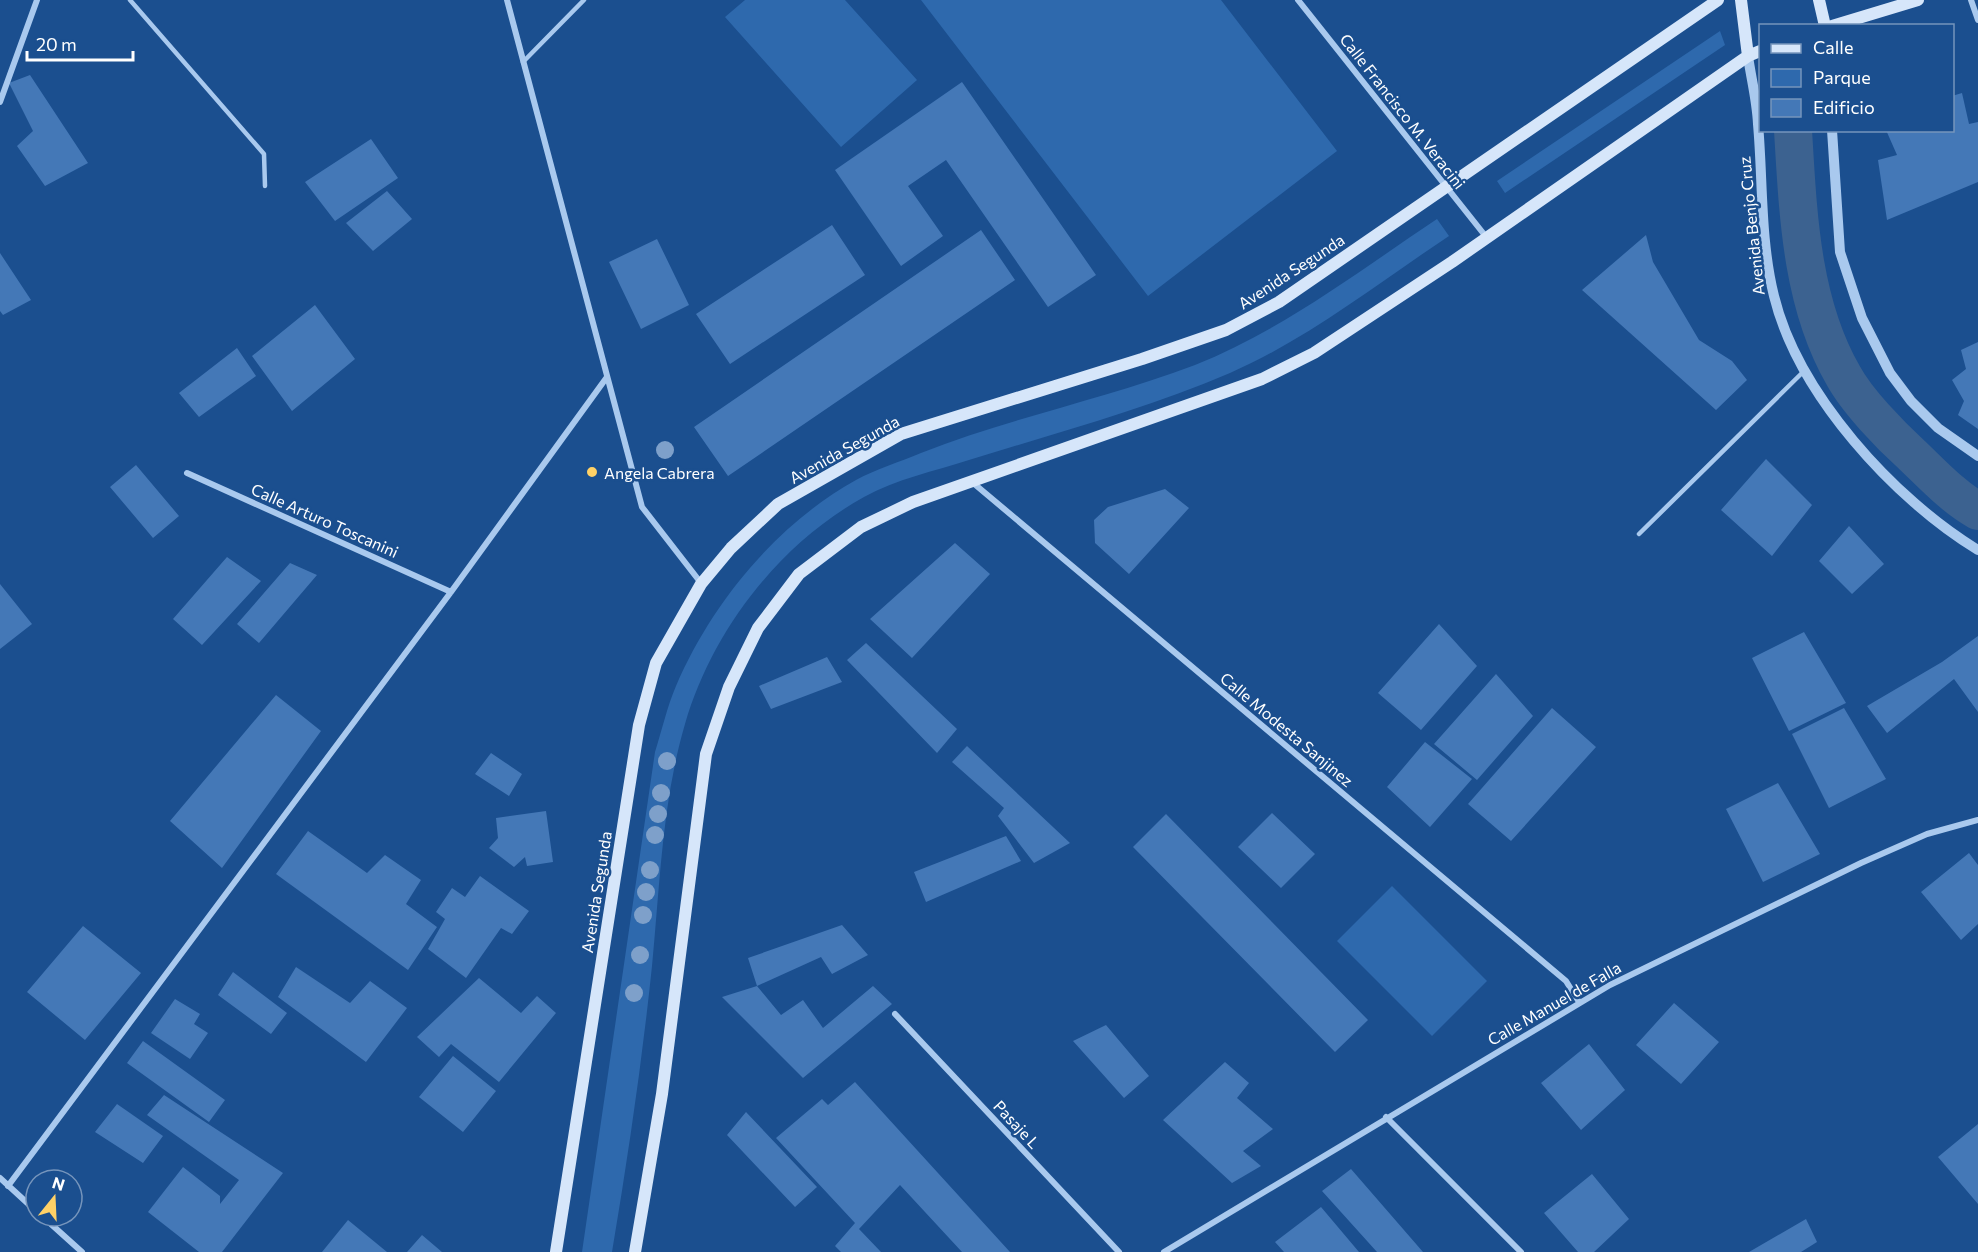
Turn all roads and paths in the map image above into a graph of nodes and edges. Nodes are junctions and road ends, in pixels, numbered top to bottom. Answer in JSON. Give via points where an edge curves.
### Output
{"nodes":[{"id":1,"x":37,"y":0,"type":"edge"},
{"id":2,"x":130,"y":0,"type":"edge"},
{"id":3,"x":507,"y":0,"type":"edge"},
{"id":4,"x":584,"y":0,"type":"edge"},
{"id":5,"x":1298,"y":0,"type":"edge"},
{"id":6,"x":1718,"y":0,"type":"edge"},
{"id":7,"x":1741,"y":0,"type":"edge"},
{"id":8,"x":1819,"y":0,"type":"edge"},
{"id":9,"x":1918,"y":0,"type":"edge"},
{"id":10,"x":1971,"y":0,"type":"edge"},
{"id":11,"x":1978,"y":20,"type":"edge"},
{"id":12,"x":1825,"y":24,"type":"edge"},
{"id":13,"x":1839,"y":24,"type":"edge"},
{"id":14,"x":1759,"y":52,"type":"edge"},
{"id":15,"x":1748,"y":56,"type":"junction"},
{"id":16,"x":523,"y":63,"type":"junction"},
{"id":17,"x":0,"y":102,"type":"edge"},
{"id":18,"x":1832,"y":132,"type":"edge"},
{"id":19,"x":265,"y":186,"type":"dead end"},
{"id":20,"x":1446,"y":186,"type":"junction"},
{"id":21,"x":1487,"y":238,"type":"junction"},
{"id":22,"x":1805,"y":370,"type":"junction"},
{"id":23,"x":607,"y":377,"type":"junction"},
{"id":24,"x":1978,"y":456,"type":"edge"},
{"id":25,"x":187,"y":473,"type":"dead end"},
{"id":26,"x":972,"y":482,"type":"junction"},
{"id":27,"x":1639,"y":534,"type":"dead end"},
{"id":28,"x":1978,"y":550,"type":"edge"},
{"id":29,"x":701,"y":584,"type":"junction"},
{"id":30,"x":452,"y":592,"type":"junction"},
{"id":31,"x":1978,"y":820,"type":"edge"},
{"id":32,"x":1579,"y":1002,"type":"junction"},
{"id":33,"x":895,"y":1014,"type":"dead end"},
{"id":34,"x":1386,"y":1117,"type":"junction"},
{"id":35,"x":0,"y":1178,"type":"edge"},
{"id":36,"x":8,"y":1186,"type":"junction"},
{"id":37,"x":24,"y":1200,"type":"edge"},
{"id":38,"x":55,"y":1228,"type":"edge"},
{"id":39,"x":82,"y":1252,"type":"edge"},
{"id":40,"x":556,"y":1252,"type":"edge"},
{"id":41,"x":635,"y":1252,"type":"edge"},
{"id":42,"x":1119,"y":1252,"type":"edge"},
{"id":43,"x":1164,"y":1252,"type":"edge"},
{"id":44,"x":1521,"y":1252,"type":"edge"}],
"edges":[{"from":1,"to":17,"type":"street"},
{"from":2,"to":19,"type":"lane","via":[[264,154]]},
{"from":3,"to":16,"type":"street"},
{"from":4,"to":16,"type":"lane"},
{"from":5,"to":20,"type":"street","name":"Calle Francisco M. Veracini"},
{"from":6,"to":20,"type":"main road","name":"Avenida Segunda"},
{"from":7,"to":15,"type":"main road","name":"Avenida Benjo Cruz"},
{"from":8,"to":12,"type":"main road"},
{"from":9,"to":13,"type":"main road"},
{"from":10,"to":11,"type":"street"},
{"from":14,"to":15,"type":"main road"},
{"from":15,"to":21,"type":"main road"},
{"from":15,"to":22,"type":"street","name":"Avenida Benjo Cruz","via":[[1774,296]]},
{"from":16,"to":23,"type":"street"},
{"from":18,"to":24,"type":"street","via":[[1840,252],[1862,318],[1890,373],[1911,400],[1938,428]]},
{"from":20,"to":21,"type":"street","name":"Calle Francisco M. Veracini"},
{"from":20,"to":29,"type":"main road","name":"Avenida Segunda","via":[[1279,302],[1226,330],[901,434],[778,504]]},
{"from":21,"to":26,"type":"main road","via":[[1314,353],[1262,379]]},
{"from":22,"to":27,"type":"lane"},
{"from":22,"to":28,"type":"street","name":"Avenida Benjo Cruz","via":[[1824,402],[1899,491],[1953,536]]},
{"from":23,"to":29,"type":"street","via":[[642,507]]},
{"from":23,"to":30,"type":"street"},
{"from":25,"to":30,"type":"street","name":"Calle Arturo Toscanini"},
{"from":26,"to":32,"type":"street","name":"Calle Modesta Sanjinez","via":[[1566,981]]},
{"from":26,"to":41,"type":"main road","via":[[913,502],[861,527],[799,574],[758,628],[729,687],[706,754],[662,1094]]},
{"from":29,"to":40,"type":"main road","name":"Avenida Segunda","via":[[656,663],[639,725]]},
{"from":30,"to":36,"type":"street"},
{"from":31,"to":32,"type":"street","name":"Calle Manuel de Falla","via":[[1927,834],[1861,863]]},
{"from":32,"to":34,"type":"street","name":"Calle Manuel de Falla"},
{"from":33,"to":42,"type":"street","name":"Pasaje L"},
{"from":34,"to":43,"type":"street","name":"Calle Manuel de Falla"},
{"from":34,"to":44,"type":"street"},
{"from":35,"to":36,"type":"street"},
{"from":36,"to":37,"type":"street"},
{"from":38,"to":39,"type":"street"}]}
